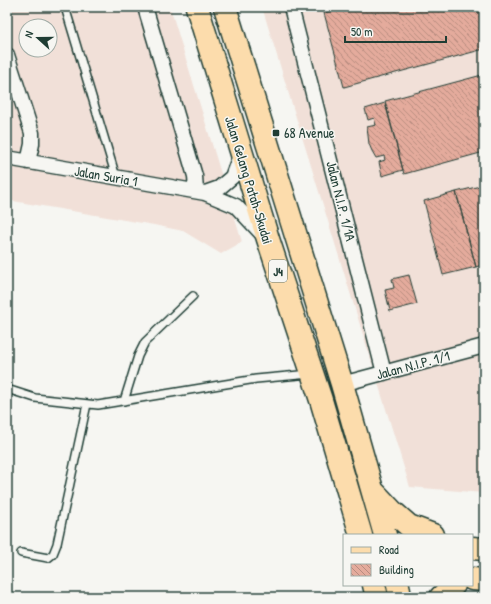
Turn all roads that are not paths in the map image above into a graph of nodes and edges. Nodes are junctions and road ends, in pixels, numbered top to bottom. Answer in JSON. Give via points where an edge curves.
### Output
{"nodes":[{"id":1,"x":65,"y":7,"type":"edge"},
{"id":2,"x":144,"y":7,"type":"edge"},
{"id":3,"x":197,"y":7,"type":"edge"},
{"id":4,"x":225,"y":7,"type":"edge"},
{"id":5,"x":291,"y":7,"type":"edge"},
{"id":6,"x":7,"y":55,"type":"edge"},
{"id":7,"x":12,"y":83,"type":"edge"},
{"id":8,"x":241,"y":153,"type":"junction"},
{"id":9,"x":7,"y":158,"type":"edge"},
{"id":10,"x":28,"y":162,"type":"junction"},
{"id":11,"x":116,"y":177,"type":"junction"},
{"id":12,"x":201,"y":192,"type":"junction"},
{"id":13,"x":268,"y":239,"type":"junction"},
{"id":14,"x":193,"y":296,"type":"dead end"},
{"id":15,"x":484,"y":346,"type":"edge"},
{"id":16,"x":384,"y":373,"type":"junction"},
{"id":17,"x":312,"y":374,"type":"junction"},
{"id":18,"x":342,"y":384,"type":"junction"},
{"id":19,"x":7,"y":389,"type":"edge"},
{"id":20,"x":124,"y":401,"type":"junction"},
{"id":21,"x":87,"y":404,"type":"junction"},
{"id":22,"x":373,"y":491,"type":"junction"},
{"id":23,"x":361,"y":534,"type":"edge"},
{"id":24,"x":385,"y":534,"type":"edge"},
{"id":25,"x":430,"y":534,"type":"edge"},
{"id":26,"x":473,"y":548,"type":"edge"},
{"id":27,"x":484,"y":549,"type":"edge"},
{"id":28,"x":21,"y":553,"type":"dead end"},
{"id":29,"x":473,"y":579,"type":"edge"},
{"id":30,"x":484,"y":580,"type":"edge"},
{"id":31,"x":374,"y":586,"type":"edge"},
{"id":32,"x":398,"y":586,"type":"edge"},
{"id":33,"x":453,"y":586,"type":"edge"},
{"id":34,"x":377,"y":597,"type":"edge"},
{"id":35,"x":400,"y":597,"type":"edge"},
{"id":36,"x":441,"y":597,"type":"edge"}],
"edges":[{"from":1,"to":11,"type":"lane"},
{"from":2,"to":12,"type":"street"},
{"from":3,"to":8,"type":"main road","name":"Jalan Gelang Patah-Skudai","number":"J4"},
{"from":4,"to":18,"type":"main road","name":"Jalan Gelang Patah-Skudai","number":"J4"},
{"from":5,"to":16,"type":"street","name":"Jalan N.I.P. 1/1A"},
{"from":6,"to":7,"type":"street"},
{"from":7,"to":10,"type":"street","via":[[32,133]]},
{"from":8,"to":12,"type":"street","via":[[232,177],[219,188]]},
{"from":8,"to":13,"type":"main road","name":"Jalan Gelang Patah-Skudai","number":"J4"},
{"from":9,"to":10,"type":"street","name":"Jalan Suria 1"},
{"from":10,"to":11,"type":"street","name":"Jalan Suria 1"},
{"from":11,"to":12,"type":"street","name":"Jalan Suria 1"},
{"from":12,"to":13,"type":"street","name":"Jalan Suria 1","via":[[236,206]]},
{"from":13,"to":17,"type":"main road","name":"Jalan Gelang Patah-Skudai","number":"J4"},
{"from":14,"to":20,"type":"lane","via":[[145,342]]},
{"from":15,"to":16,"type":"street","name":"Jalan N.I.P. 1/1"},
{"from":16,"to":18,"type":"street","name":"Jalan N.I.P. 1/1"},
{"from":17,"to":20,"type":"lane","via":[[256,379]]},
{"from":17,"to":23,"type":"main road","name":"Jalan Gelang Patah-Skudai","number":"J4"},
{"from":18,"to":22,"type":"main road","name":"Jalan Gelang Patah-Skudai","number":"J4"},
{"from":19,"to":21,"type":"lane","via":[[35,398]]},
{"from":20,"to":21,"type":"lane"},
{"from":21,"to":28,"type":"lane","via":[[53,554],[48,558]]},
{"from":22,"to":24,"type":"main road","name":"Jalan Gelang Patah-Skudai","number":"J4"},
{"from":22,"to":25,"type":"main road","via":[[409,526]]},
{"from":26,"to":27,"type":"main road"},
{"from":29,"to":30,"type":"main road"},
{"from":31,"to":34,"type":"main road"},
{"from":32,"to":35,"type":"main road"},
{"from":33,"to":36,"type":"main road"}]}
